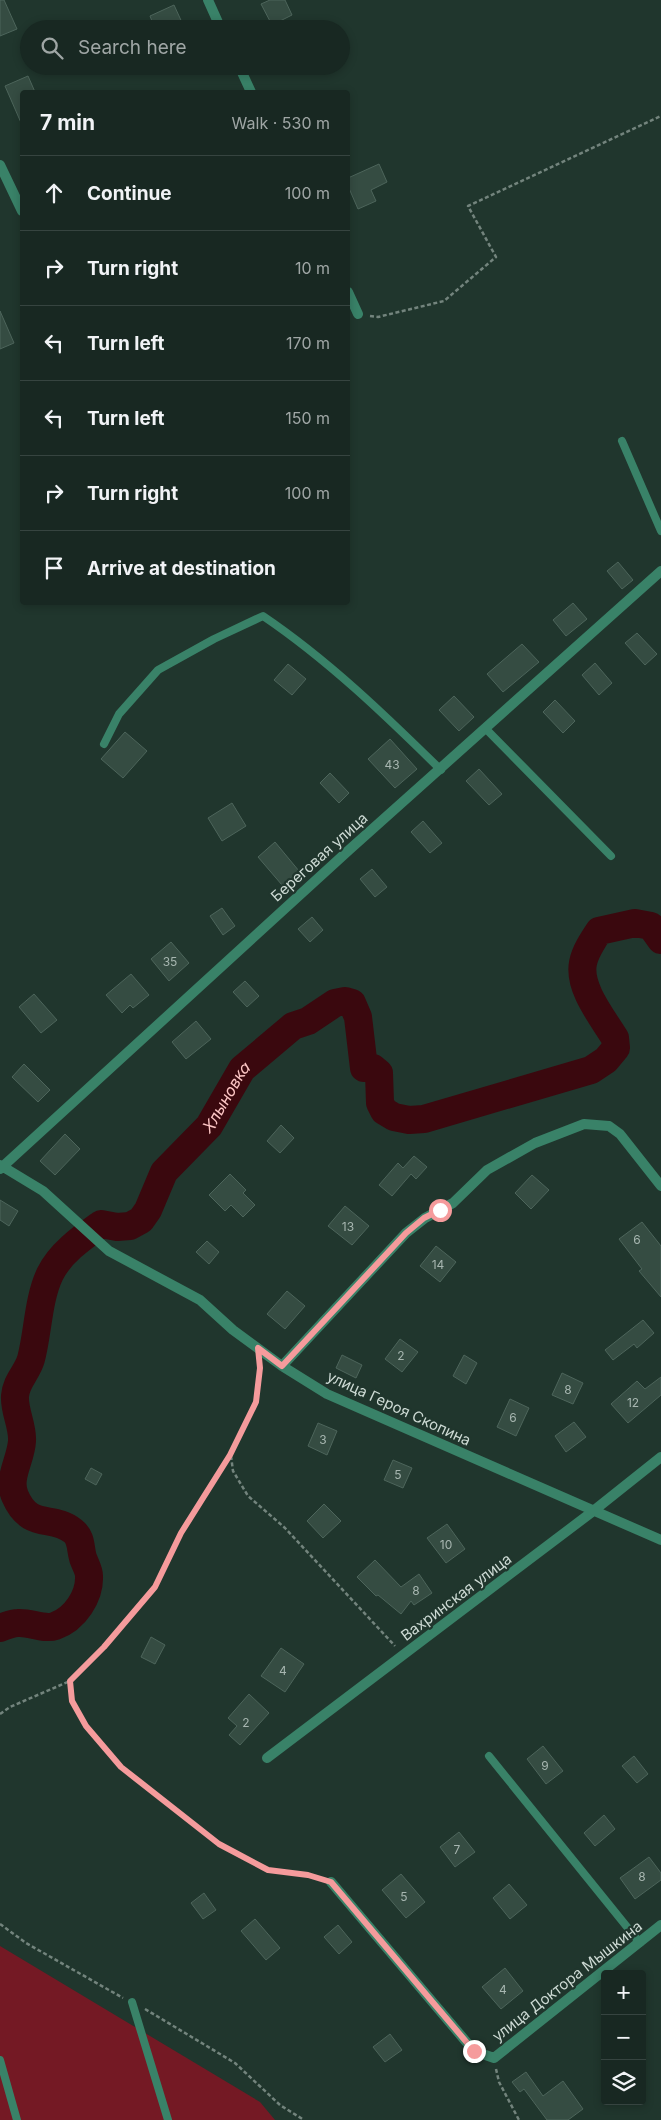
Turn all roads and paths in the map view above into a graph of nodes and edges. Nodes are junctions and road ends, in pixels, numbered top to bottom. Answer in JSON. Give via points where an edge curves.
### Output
{"nodes":[{"id":1,"x":208,"y":0,"type":"edge"},
{"id":2,"x":217,"y":20,"type":"edge"},
{"id":3,"x":243,"y":75,"type":"edge"},
{"id":4,"x":250,"y":90,"type":"edge"},
{"id":5,"x":661,"y":116,"type":"edge"},
{"id":6,"x":0,"y":165,"type":"edge"},
{"id":7,"x":20,"y":207,"type":"edge"},
{"id":8,"x":350,"y":296,"type":"edge"},
{"id":9,"x":358,"y":314,"type":"joint"},
{"id":10,"x":622,"y":441,"type":"dead end"},
{"id":11,"x":661,"y":531,"type":"edge"},
{"id":12,"x":661,"y":571,"type":"edge"},
{"id":13,"x":486,"y":729,"type":"junction"},
{"id":14,"x":104,"y":744,"type":"dead end"},
{"id":15,"x":441,"y":770,"type":"junction"},
{"id":16,"x":611,"y":856,"type":"dead end"},
{"id":17,"x":1,"y":1166,"type":"edge"},
{"id":18,"x":661,"y":1186,"type":"edge"},
{"id":19,"x":258,"y":1348,"type":"junction"},
{"id":20,"x":282,"y":1366,"type":"junction"},
{"id":21,"x":230,"y":1455,"type":"junction"},
{"id":22,"x":661,"y":1457,"type":"edge"},
{"id":23,"x":592,"y":1512,"type":"junction"},
{"id":24,"x":661,"y":1540,"type":"edge"},
{"id":25,"x":404,"y":1655,"type":"junction"},
{"id":26,"x":70,"y":1681,"type":"junction"},
{"id":27,"x":0,"y":1714,"type":"edge"},
{"id":28,"x":489,"y":1756,"type":"dead end"},
{"id":29,"x":267,"y":1758,"type":"dead end"},
{"id":30,"x":331,"y":1882,"type":"joint"},
{"id":31,"x":0,"y":1924,"type":"edge"},
{"id":32,"x":661,"y":1926,"type":"edge"},
{"id":33,"x":640,"y":1943,"type":"junction"},
{"id":34,"x":132,"y":2002,"type":"junction"},
{"id":35,"x":494,"y":2058,"type":"junction"},
{"id":36,"x":0,"y":2060,"type":"edge"},
{"id":37,"x":17,"y":2120,"type":"edge"},
{"id":38,"x":168,"y":2120,"type":"edge"},
{"id":39,"x":304,"y":2120,"type":"edge"},
{"id":40,"x":518,"y":2120,"type":"edge"}],
"edges":[{"from":1,"to":2,"type":"street"},
{"from":3,"to":4,"type":"street"},
{"from":5,"to":9,"type":"path","via":[[468,206],[496,257],[444,301],[378,317]]},
{"from":6,"to":7,"type":"street"},
{"from":8,"to":9,"type":"street"},
{"from":10,"to":11,"type":"lane"},
{"from":12,"to":13,"type":"street","name":"Береговая улица"},
{"from":13,"to":15,"type":"street","name":"Береговая улица"},
{"from":13,"to":16,"type":"lane"},
{"from":14,"to":15,"type":"lane","via":[[119,714],[158,670],[214,638],[263,616],[298,640],[377,707]]},
{"from":15,"to":17,"type":"street","name":"Береговая улица"},
{"from":17,"to":19,"type":"street","name":"улица Героя Скопина","via":[[43,1191],[109,1251],[200,1300]]},
{"from":18,"to":20,"type":"street","via":[[620,1134],[609,1126],[584,1124],[535,1143],[488,1170],[453,1203],[424,1218],[406,1233]]},
{"from":19,"to":20,"type":"street","name":"улица Героя Скопина"},
{"from":19,"to":21,"type":"path","via":[[260,1368],[256,1402]]},
{"from":20,"to":23,"type":"street","name":"улица Героя Скопина","via":[[327,1394]]},
{"from":21,"to":25,"type":"path","via":[[233,1471],[248,1496],[285,1528]]},
{"from":21,"to":26,"type":"path","via":[[181,1533],[155,1587]]},
{"from":22,"to":23,"type":"street","name":"Вахринская улица"},
{"from":23,"to":24,"type":"street","name":"улица Героя Скопина"},
{"from":23,"to":25,"type":"street","name":"Вахринская улица"},
{"from":25,"to":29,"type":"street","name":"Вахринская улица"},
{"from":26,"to":27,"type":"path"},
{"from":26,"to":30,"type":"path","via":[[72,1701],[86,1726],[121,1767],[219,1844],[268,1870],[308,1875]]},
{"from":28,"to":33,"type":"lane"},
{"from":30,"to":35,"type":"street","name":"улица Доктора Мышкина","via":[[474,2051]]},
{"from":31,"to":34,"type":"path","via":[[26,1943]]},
{"from":32,"to":33,"type":"street","name":"улица Доктора Мышкина"},
{"from":33,"to":35,"type":"street","name":"улица Доктора Мышкина"},
{"from":34,"to":38,"type":"lane"},
{"from":34,"to":39,"type":"path","via":[[235,2063],[280,2106]]},
{"from":35,"to":40,"type":"path","via":[[499,2082]]},
{"from":36,"to":37,"type":"lane"}]}
